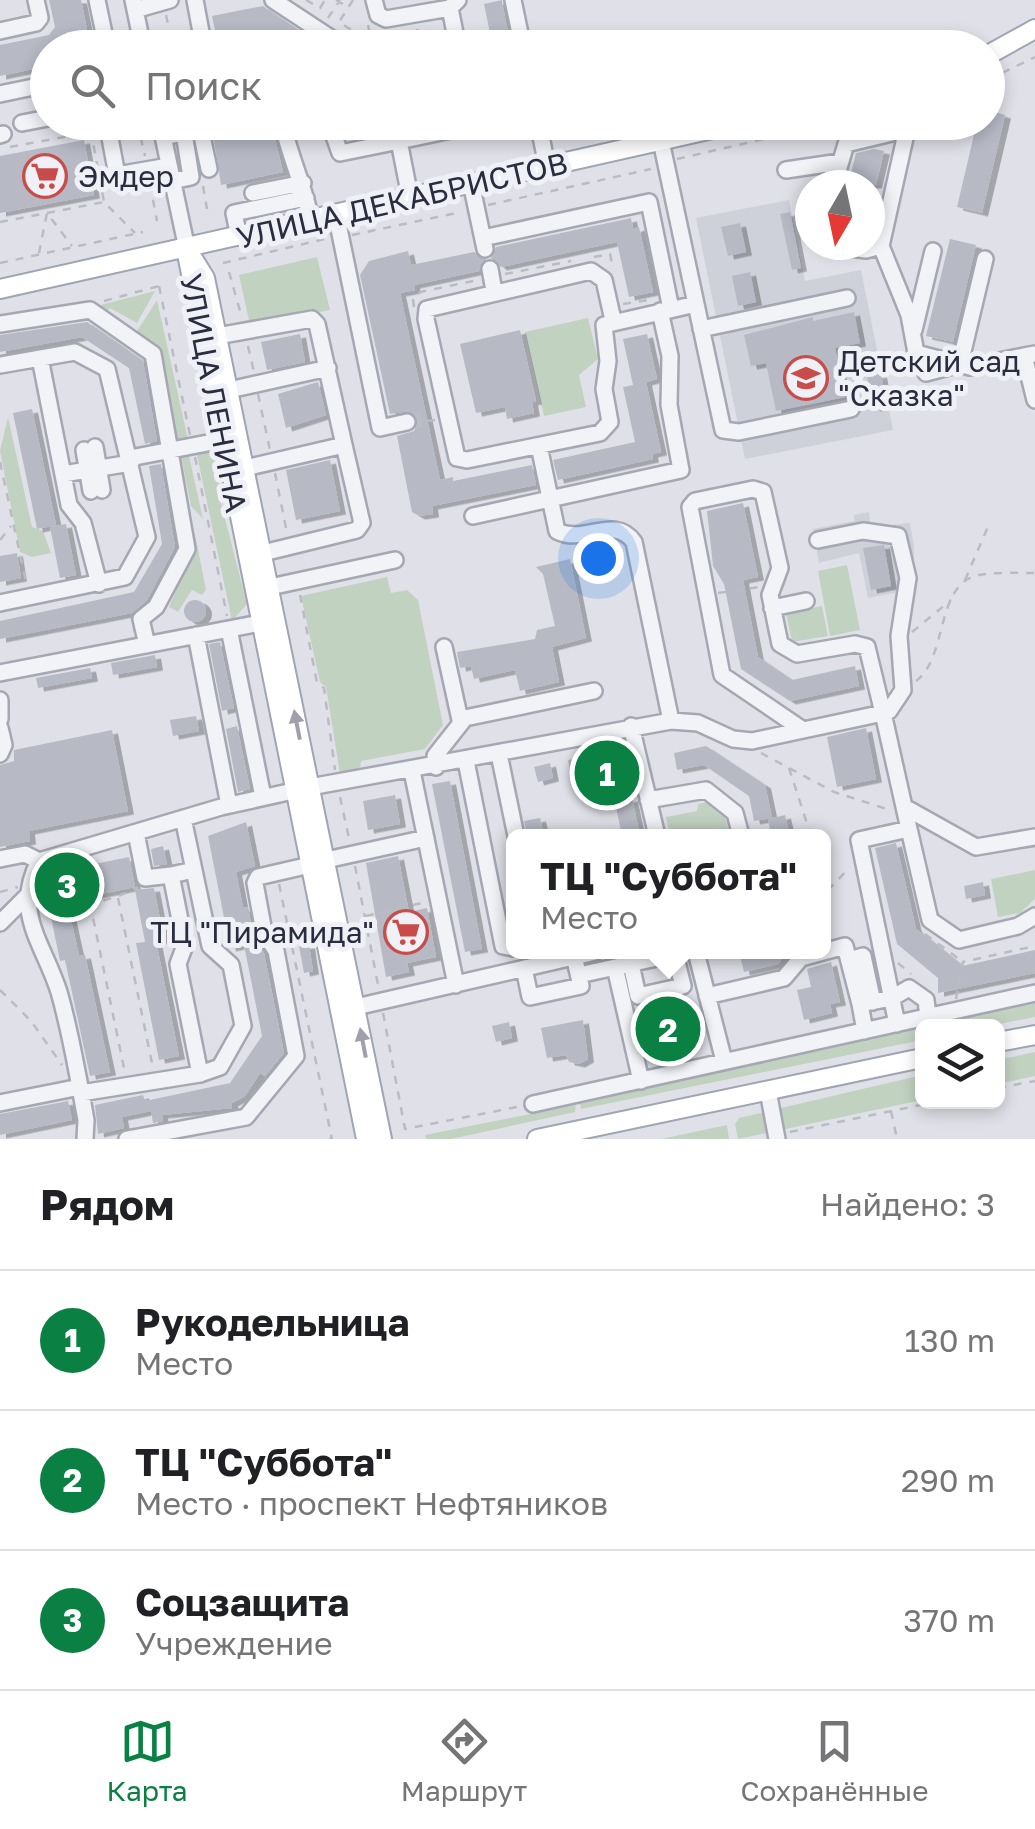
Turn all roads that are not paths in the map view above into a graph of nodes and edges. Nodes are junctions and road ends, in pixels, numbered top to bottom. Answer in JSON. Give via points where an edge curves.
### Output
{"nodes":[{"id":1,"x":36,"y":0,"type":"edge"},
{"id":2,"x":97,"y":0,"type":"edge"},
{"id":3,"x":195,"y":0,"type":"edge"},
{"id":4,"x":273,"y":0,"type":"edge"},
{"id":5,"x":374,"y":0,"type":"edge"},
{"id":6,"x":513,"y":0,"type":"edge"},
{"id":7,"x":171,"y":2,"type":"edge"},
{"id":8,"x":454,"y":4,"type":"edge"},
{"id":9,"x":134,"y":5,"type":"edge"},
{"id":10,"x":103,"y":30,"type":"edge"},
{"id":11,"x":140,"y":30,"type":"edge"},
{"id":12,"x":201,"y":30,"type":"edge"},
{"id":13,"x":319,"y":30,"type":"edge"},
{"id":14,"x":456,"y":30,"type":"edge"},
{"id":15,"x":519,"y":30,"type":"edge"},
{"id":16,"x":1035,"y":30,"type":"edge"},
{"id":17,"x":0,"y":31,"type":"edge"},
{"id":18,"x":1005,"y":46,"type":"edge"},
{"id":19,"x":30,"y":88,"type":"edge"},
{"id":20,"x":0,"y":94,"type":"edge"},
{"id":21,"x":30,"y":121,"type":"edge"},
{"id":22,"x":22,"y":123,"type":"dead end"},
{"id":23,"x":110,"y":140,"type":"edge"},
{"id":24,"x":163,"y":140,"type":"edge"},
{"id":25,"x":185,"y":140,"type":"edge"},
{"id":26,"x":203,"y":140,"type":"edge"},
{"id":27,"x":286,"y":140,"type":"edge"},
{"id":28,"x":336,"y":140,"type":"edge"},
{"id":29,"x":405,"y":140,"type":"edge"},
{"id":30,"x":542,"y":140,"type":"edge"},
{"id":31,"x":669,"y":140,"type":"edge"},
{"id":32,"x":855,"y":140,"type":"edge"},
{"id":33,"x":910,"y":140,"type":"edge"},
{"id":34,"x":400,"y":141,"type":"junction"},
{"id":35,"x":661,"y":142,"type":"junction"},
{"id":36,"x":840,"y":162,"type":"junction"},
{"id":37,"x":547,"y":166,"type":"junction"},
{"id":38,"x":209,"y":169,"type":"dead end"},
{"id":39,"x":786,"y":170,"type":"dead end"},
{"id":40,"x":838,"y":170,"type":"edge"},
{"id":41,"x":171,"y":173,"type":"junction"},
{"id":42,"x":471,"y":184,"type":"junction"},
{"id":43,"x":305,"y":190,"type":"junction"},
{"id":44,"x":253,"y":193,"type":"dead end"},
{"id":45,"x":410,"y":198,"type":"junction"},
{"id":46,"x":336,"y":214,"type":"junction"},
{"id":47,"x":311,"y":220,"type":"junction"},
{"id":48,"x":885,"y":232,"type":"edge"},
{"id":49,"x":240,"y":237,"type":"junction"},
{"id":50,"x":187,"y":248,"type":"junction"},
{"id":51,"x":885,"y":251,"type":"edge"},
{"id":52,"x":933,"y":252,"type":"dead end"},
{"id":53,"x":986,"y":259,"type":"dead end"},
{"id":54,"x":490,"y":269,"type":"dead end"},
{"id":55,"x":0,"y":289,"type":"edge"},
{"id":56,"x":494,"y":291,"type":"junction"},
{"id":57,"x":846,"y":298,"type":"dead end"},
{"id":58,"x":696,"y":304,"type":"junction"},
{"id":59,"x":666,"y":310,"type":"junction"},
{"id":60,"x":613,"y":320,"type":"junction"},
{"id":61,"x":0,"y":324,"type":"edge"},
{"id":62,"x":701,"y":328,"type":"junction"},
{"id":63,"x":913,"y":334,"type":"junction"},
{"id":64,"x":217,"y":336,"type":"junction"},
{"id":65,"x":1030,"y":355,"type":"edge"},
{"id":66,"x":40,"y":358,"type":"junction"},
{"id":67,"x":960,"y":364,"type":"junction"},
{"id":68,"x":0,"y":365,"type":"edge"},
{"id":69,"x":328,"y":368,"type":"junction"},
{"id":70,"x":229,"y":390,"type":"junction"},
{"id":71,"x":1035,"y":400,"type":"edge"},
{"id":72,"x":850,"y":409,"type":"dead end"},
{"id":73,"x":407,"y":422,"type":"tunnel mouth"},
{"id":74,"x":222,"y":440,"type":"junction"},
{"id":75,"x":344,"y":445,"type":"junction"},
{"id":76,"x":539,"y":446,"type":"junction"},
{"id":77,"x":170,"y":450,"type":"junction"},
{"id":78,"x":113,"y":453,"type":"junction"},
{"id":79,"x":98,"y":468,"type":"junction"},
{"id":80,"x":245,"y":468,"type":"junction"},
{"id":81,"x":63,"y":474,"type":"junction"},
{"id":82,"x":102,"y":490,"type":"dead end"},
{"id":83,"x":550,"y":500,"type":"junction"},
{"id":84,"x":473,"y":516,"type":"dead end"},
{"id":85,"x":818,"y":540,"type":"dead end"},
{"id":86,"x":263,"y":553,"type":"junction"},
{"id":87,"x":395,"y":560,"type":"dead end"},
{"id":88,"x":99,"y":584,"type":"junction"},
{"id":89,"x":262,"y":588,"type":"junction"},
{"id":90,"x":806,"y":601,"type":"dead end"},
{"id":91,"x":0,"y":602,"type":"edge"},
{"id":92,"x":772,"y":608,"type":"junction"},
{"id":93,"x":260,"y":622,"type":"junction"},
{"id":94,"x":229,"y":629,"type":"junction"},
{"id":95,"x":196,"y":636,"type":"junction"},
{"id":96,"x":146,"y":645,"type":"junction"},
{"id":97,"x":444,"y":647,"type":"dead end"},
{"id":98,"x":0,"y":673,"type":"edge"},
{"id":99,"x":594,"y":691,"type":"dead end"},
{"id":100,"x":0,"y":700,"type":"edge"},
{"id":101,"x":883,"y":713,"type":"junction"},
{"id":102,"x":0,"y":719,"type":"edge"},
{"id":103,"x":460,"y":720,"type":"junction"},
{"id":104,"x":671,"y":722,"type":"junction"},
{"id":105,"x":632,"y":726,"type":"junction"},
{"id":106,"x":0,"y":728,"type":"edge"},
{"id":107,"x":803,"y":730,"type":"junction"},
{"id":108,"x":0,"y":754,"type":"edge"},
{"id":109,"x":500,"y":754,"type":"junction"},
{"id":110,"x":466,"y":761,"type":"junction"},
{"id":111,"x":436,"y":766,"type":"junction"},
{"id":112,"x":412,"y":771,"type":"junction"},
{"id":113,"x":302,"y":789,"type":"junction"},
{"id":114,"x":263,"y":797,"type":"junction"},
{"id":115,"x":648,"y":800,"type":"junction"},
{"id":116,"x":229,"y":805,"type":"junction"},
{"id":117,"x":908,"y":808,"type":"junction"},
{"id":118,"x":183,"y":818,"type":"junction"},
{"id":119,"x":515,"y":829,"type":"edge"},
{"id":120,"x":655,"y":829,"type":"edge"},
{"id":121,"x":739,"y":829,"type":"edge"},
{"id":122,"x":909,"y":829,"type":"junction"},
{"id":123,"x":136,"y":832,"type":"junction"},
{"id":124,"x":1035,"y":837,"type":"edge"},
{"id":125,"x":426,"y":838,"type":"junction"},
{"id":126,"x":0,"y":859,"type":"edge"},
{"id":127,"x":39,"y":861,"type":"junction"},
{"id":128,"x":318,"y":862,"type":"junction"},
{"id":129,"x":194,"y":870,"type":"junction"},
{"id":130,"x":171,"y":875,"type":"junction"},
{"id":131,"x":28,"y":890,"type":"junction"},
{"id":132,"x":1035,"y":916,"type":"edge"},
{"id":133,"x":0,"y":923,"type":"edge"},
{"id":134,"x":506,"y":947,"type":"edge"},
{"id":135,"x":831,"y":950,"type":"edge"},
{"id":136,"x":539,"y":959,"type":"edge"},
{"id":137,"x":575,"y":959,"type":"edge"},
{"id":138,"x":649,"y":959,"type":"edge"},
{"id":139,"x":680,"y":959,"type":"edge"},
{"id":140,"x":698,"y":959,"type":"edge"},
{"id":141,"x":799,"y":959,"type":"edge"},
{"id":142,"x":623,"y":965,"type":"junction"},
{"id":143,"x":524,"y":968,"type":"junction"},
{"id":144,"x":579,"y":976,"type":"junction"},
{"id":145,"x":456,"y":985,"type":"junction"},
{"id":146,"x":1035,"y":993,"type":"edge"},
{"id":147,"x":707,"y":996,"type":"junction"},
{"id":148,"x":892,"y":998,"type":"junction"},
{"id":149,"x":866,"y":1003,"type":"junction"},
{"id":150,"x":356,"y":1007,"type":"junction"},
{"id":151,"x":928,"y":1017,"type":"junction"},
{"id":152,"x":897,"y":1024,"type":"junction"},
{"id":153,"x":865,"y":1031,"type":"junction"},
{"id":154,"x":1035,"y":1034,"type":"edge"},
{"id":155,"x":1005,"y":1040,"type":"edge"},
{"id":156,"x":915,"y":1060,"type":"edge"},
{"id":157,"x":724,"y":1061,"type":"junction"},
{"id":158,"x":200,"y":1074,"type":"junction"},
{"id":159,"x":641,"y":1082,"type":"junction"},
{"id":160,"x":80,"y":1086,"type":"junction"},
{"id":161,"x":768,"y":1091,"type":"junction"},
{"id":162,"x":0,"y":1103,"type":"edge"},
{"id":163,"x":533,"y":1104,"type":"road end"},
{"id":164,"x":777,"y":1137,"type":"edge"},
{"id":165,"x":85,"y":1139,"type":"edge"},
{"id":166,"x":127,"y":1139,"type":"edge"},
{"id":167,"x":366,"y":1139,"type":"edge"},
{"id":168,"x":382,"y":1139,"type":"edge"},
{"id":169,"x":536,"y":1139,"type":"edge"}],
"edges":[{"from":1,"to":17,"type":"street","via":[[36,24]]},
{"from":2,"to":10,"type":"street"},
{"from":3,"to":12,"type":"street"},
{"from":4,"to":13,"type":"street"},
{"from":5,"to":8,"type":"street","via":[[386,19]]},
{"from":6,"to":15,"type":"street"},
{"from":7,"to":9,"type":"street"},
{"from":8,"to":14,"type":"street"},
{"from":9,"to":11,"type":"street"},
{"from":16,"to":18,"type":"main road"},
{"from":19,"to":20,"type":"street"},
{"from":21,"to":22,"type":"street"},
{"from":23,"to":41,"type":"street","via":[[117,176]]},
{"from":24,"to":41,"type":"street"},
{"from":25,"to":41,"type":"street","via":[[191,177]]},
{"from":26,"to":38,"type":"street"},
{"from":27,"to":43,"type":"street"},
{"from":28,"to":34,"type":"street","via":[[340,152]]},
{"from":29,"to":34,"type":"street"},
{"from":30,"to":37,"type":"street"},
{"from":31,"to":35,"type":"main road","name":"УЛИЦА ДЕКАБРИСТОВ"},
{"from":32,"to":36,"type":"street","via":[[843,147]]},
{"from":33,"to":48,"type":"street"},
{"from":34,"to":45,"type":"street"},
{"from":35,"to":37,"type":"main road","name":"УЛИЦА ДЕКАБРИСТОВ"},
{"from":35,"to":58,"type":"street"},
{"from":36,"to":39,"type":"street"},
{"from":36,"to":40,"type":"street"},
{"from":37,"to":42,"type":"main road","name":"УЛИЦА ДЕКАБРИСТОВ"},
{"from":41,"to":50,"type":"street"},
{"from":42,"to":45,"type":"main road","name":"УЛИЦА ДЕКАБРИСТОВ"},
{"from":42,"to":59,"type":"street","via":[[484,243],[648,202]]},
{"from":43,"to":44,"type":"street"},
{"from":43,"to":47,"type":"street"},
{"from":43,"to":49,"type":"street","via":[[234,214]]},
{"from":45,"to":46,"type":"main road","name":"УЛИЦА ДЕКАБРИСТОВ"},
{"from":46,"to":47,"type":"main road","name":"УЛИЦА ДЕКАБРИСТОВ"},
{"from":46,"to":73,"type":"street","via":[[380,428]]},
{"from":47,"to":49,"type":"main road","name":"УЛИЦА ДЕКАБРИСТОВ"},
{"from":49,"to":50,"type":"main road","name":"УЛИЦА ДЕКАБРИСТОВ"},
{"from":50,"to":55,"type":"main road","name":"УЛИЦА ДЕКАБРИСТОВ"},
{"from":50,"to":64,"type":"main road","name":"УЛИЦА ЛЕНИНА","via":[[205,278]]},
{"from":50,"to":74,"type":"main road","name":"УЛИЦА ЛЕНИНА"},
{"from":51,"to":63,"type":"street"},
{"from":52,"to":63,"type":"street"},
{"from":53,"to":67,"type":"street"},
{"from":54,"to":56,"type":"street"},
{"from":56,"to":60,"type":"street","via":[[592,271],[604,280]]},
{"from":56,"to":76,"type":"street","via":[[427,309],[434,418],[457,458]]},
{"from":57,"to":62,"type":"street"},
{"from":58,"to":59,"type":"street"},
{"from":58,"to":62,"type":"street"},
{"from":59,"to":60,"type":"street"},
{"from":59,"to":83,"type":"street","via":[[681,470]]},
{"from":60,"to":76,"type":"street","via":[[603,329],[607,428]]},
{"from":61,"to":77,"type":"street","via":[[90,310],[154,354]]},
{"from":62,"to":72,"type":"street","via":[[722,430]]},
{"from":63,"to":67,"type":"street","via":[[926,372]]},
{"from":64,"to":69,"type":"street","via":[[312,320]]},
{"from":64,"to":70,"type":"main road","name":"УЛИЦА ЛЕНИНА"},
{"from":65,"to":67,"type":"street"},
{"from":65,"to":71,"type":"street"},
{"from":66,"to":68,"type":"street"},
{"from":66,"to":78,"type":"street","via":[[75,352],[107,370]]},
{"from":66,"to":81,"type":"street"},
{"from":69,"to":70,"type":"street"},
{"from":69,"to":75,"type":"street"},
{"from":70,"to":80,"type":"main road","name":"УЛИЦА ЛЕНИНА"},
{"from":74,"to":77,"type":"street"},
{"from":74,"to":89,"type":"main road","name":"УЛИЦА ЛЕНИНА"},
{"from":75,"to":80,"type":"street"},
{"from":75,"to":86,"type":"street","via":[[362,523],[358,530]]},
{"from":76,"to":83,"type":"street"},
{"from":77,"to":78,"type":"street"},
{"from":77,"to":96,"type":"street","via":[[188,549],[156,606],[141,619]]},
{"from":78,"to":79,"type":"street"},
{"from":78,"to":79,"type":"street"},
{"from":78,"to":88,"type":"street","via":[[146,544],[126,578]]},
{"from":79,"to":81,"type":"street"},
{"from":79,"to":82,"type":"street"},
{"from":80,"to":86,"type":"main road","name":"УЛИЦА ЛЕНИНА"},
{"from":81,"to":88,"type":"street"},
{"from":83,"to":84,"type":"street"},
{"from":83,"to":104,"type":"street","via":[[553,523],[568,537],[615,528],[634,542]]},
{"from":85,"to":101,"type":"street","via":[[862,530],[898,536],[908,578],[899,636],[903,690]]},
{"from":86,"to":89,"type":"main road","name":"УЛИЦА ЛЕНИНА"},
{"from":87,"to":89,"type":"street"},
{"from":88,"to":91,"type":"street"},
{"from":89,"to":93,"type":"main road","name":"УЛИЦА ЛЕНИНА"},
{"from":113,"to":89,"type":"main road","name":"УЛИЦА ЛЕНИНА","one_way":true},
{"from":90,"to":92,"type":"street"},
{"from":92,"to":101,"type":"street","via":[[780,644],[791,654],[866,647]]},
{"from":92,"to":107,"type":"street","via":[[770,590],[780,568],[763,492],[694,501],[689,511],[722,675]]},
{"from":93,"to":94,"type":"street"},
{"from":93,"to":113,"type":"main road","name":"УЛИЦА ЛЕНИНА"},
{"from":94,"to":95,"type":"street"},
{"from":94,"to":114,"type":"street"},
{"from":95,"to":96,"type":"street"},
{"from":95,"to":116,"type":"street"},
{"from":96,"to":98,"type":"street"},
{"from":97,"to":103,"type":"street"},
{"from":99,"to":103,"type":"street"},
{"from":100,"to":102,"type":"street"},
{"from":101,"to":107,"type":"street"},
{"from":101,"to":117,"type":"street"},
{"from":103,"to":111,"type":"street"},
{"from":104,"to":105,"type":"street"},
{"from":104,"to":107,"type":"street","via":[[698,723],[742,741]]},
{"from":105,"to":109,"type":"street"},
{"from":105,"to":115,"type":"street"},
{"from":106,"to":108,"type":"street"},
{"from":109,"to":110,"type":"street"},
{"from":109,"to":119,"type":"street"},
{"from":110,"to":111,"type":"street"},
{"from":110,"to":134,"type":"street"},
{"from":111,"to":112,"type":"street"},
{"from":112,"to":113,"type":"street"},
{"from":112,"to":125,"type":"street"},
{"from":113,"to":114,"type":"street"},
{"from":113,"to":128,"type":"main road","name":"УЛИЦА ЛЕНИНА"},
{"from":114,"to":116,"type":"street"},
{"from":115,"to":120,"type":"street"},
{"from":115,"to":121,"type":"street","via":[[706,790],[735,812]]},
{"from":116,"to":118,"type":"street"},
{"from":117,"to":122,"type":"street"},
{"from":117,"to":124,"type":"street","via":[[976,847]]},
{"from":118,"to":123,"type":"street"},
{"from":118,"to":129,"type":"street"},
{"from":122,"to":132,"type":"street","via":[[930,920],[959,940]]},
{"from":122,"to":148,"type":"street","via":[[858,840]]},
{"from":123,"to":127,"type":"street"},
{"from":123,"to":130,"type":"street","via":[[145,878]]},
{"from":125,"to":128,"type":"street"},
{"from":125,"to":145,"type":"street"},
{"from":126,"to":127,"type":"street","via":[[25,854]]},
{"from":127,"to":131,"type":"street"},
{"from":128,"to":150,"type":"main road","name":"УЛИЦА ЛЕНИНА"},
{"from":128,"to":166,"type":"street","via":[[254,882],[264,932],[276,950],[296,1056],[246,1117]]},
{"from":128,"to":167,"type":"main road","name":"УЛИЦА ЛЕНИНА"},
{"from":129,"to":130,"type":"street"},
{"from":129,"to":158,"type":"street","via":[[210,946],[231,965],[242,1026],[220,1067]]},
{"from":130,"to":158,"type":"street","via":[[184,945],[178,964]]},
{"from":131,"to":133,"type":"street"},
{"from":131,"to":160,"type":"street","via":[[40,955],[58,991]]},
{"from":135,"to":149,"type":"street","via":[[845,946],[848,960],[863,956]]},
{"from":136,"to":143,"type":"street"},
{"from":137,"to":144,"type":"street"},
{"from":138,"to":142,"type":"street"},
{"from":139,"to":142,"type":"street","via":[[682,986],[638,996]]},
{"from":140,"to":147,"type":"street"},
{"from":141,"to":147,"type":"street","via":[[784,978]]},
{"from":142,"to":144,"type":"street"},
{"from":142,"to":159,"type":"street"},
{"from":143,"to":144,"type":"street","via":[[530,997],[581,986]]},
{"from":143,"to":145,"type":"street"},
{"from":145,"to":150,"type":"street"},
{"from":146,"to":151,"type":"street"},
{"from":147,"to":157,"type":"street"},
{"from":148,"to":149,"type":"street"},
{"from":148,"to":151,"type":"street","via":[[912,988],[926,1000]]},
{"from":148,"to":152,"type":"street"},
{"from":149,"to":153,"type":"street"},
{"from":168,"to":150,"type":"main road","name":"УЛИЦА ЛЕНИНА","one_way":true},
{"from":151,"to":152,"type":"street"},
{"from":152,"to":153,"type":"street"},
{"from":153,"to":157,"type":"street"},
{"from":154,"to":155,"type":"main road"},
{"from":156,"to":161,"type":"main road"},
{"from":157,"to":159,"type":"street"},
{"from":158,"to":160,"type":"street"},
{"from":159,"to":163,"type":"street"},
{"from":160,"to":162,"type":"street"},
{"from":160,"to":165,"type":"street"},
{"from":161,"to":164,"type":"street"},
{"from":161,"to":169,"type":"main road"}]}
